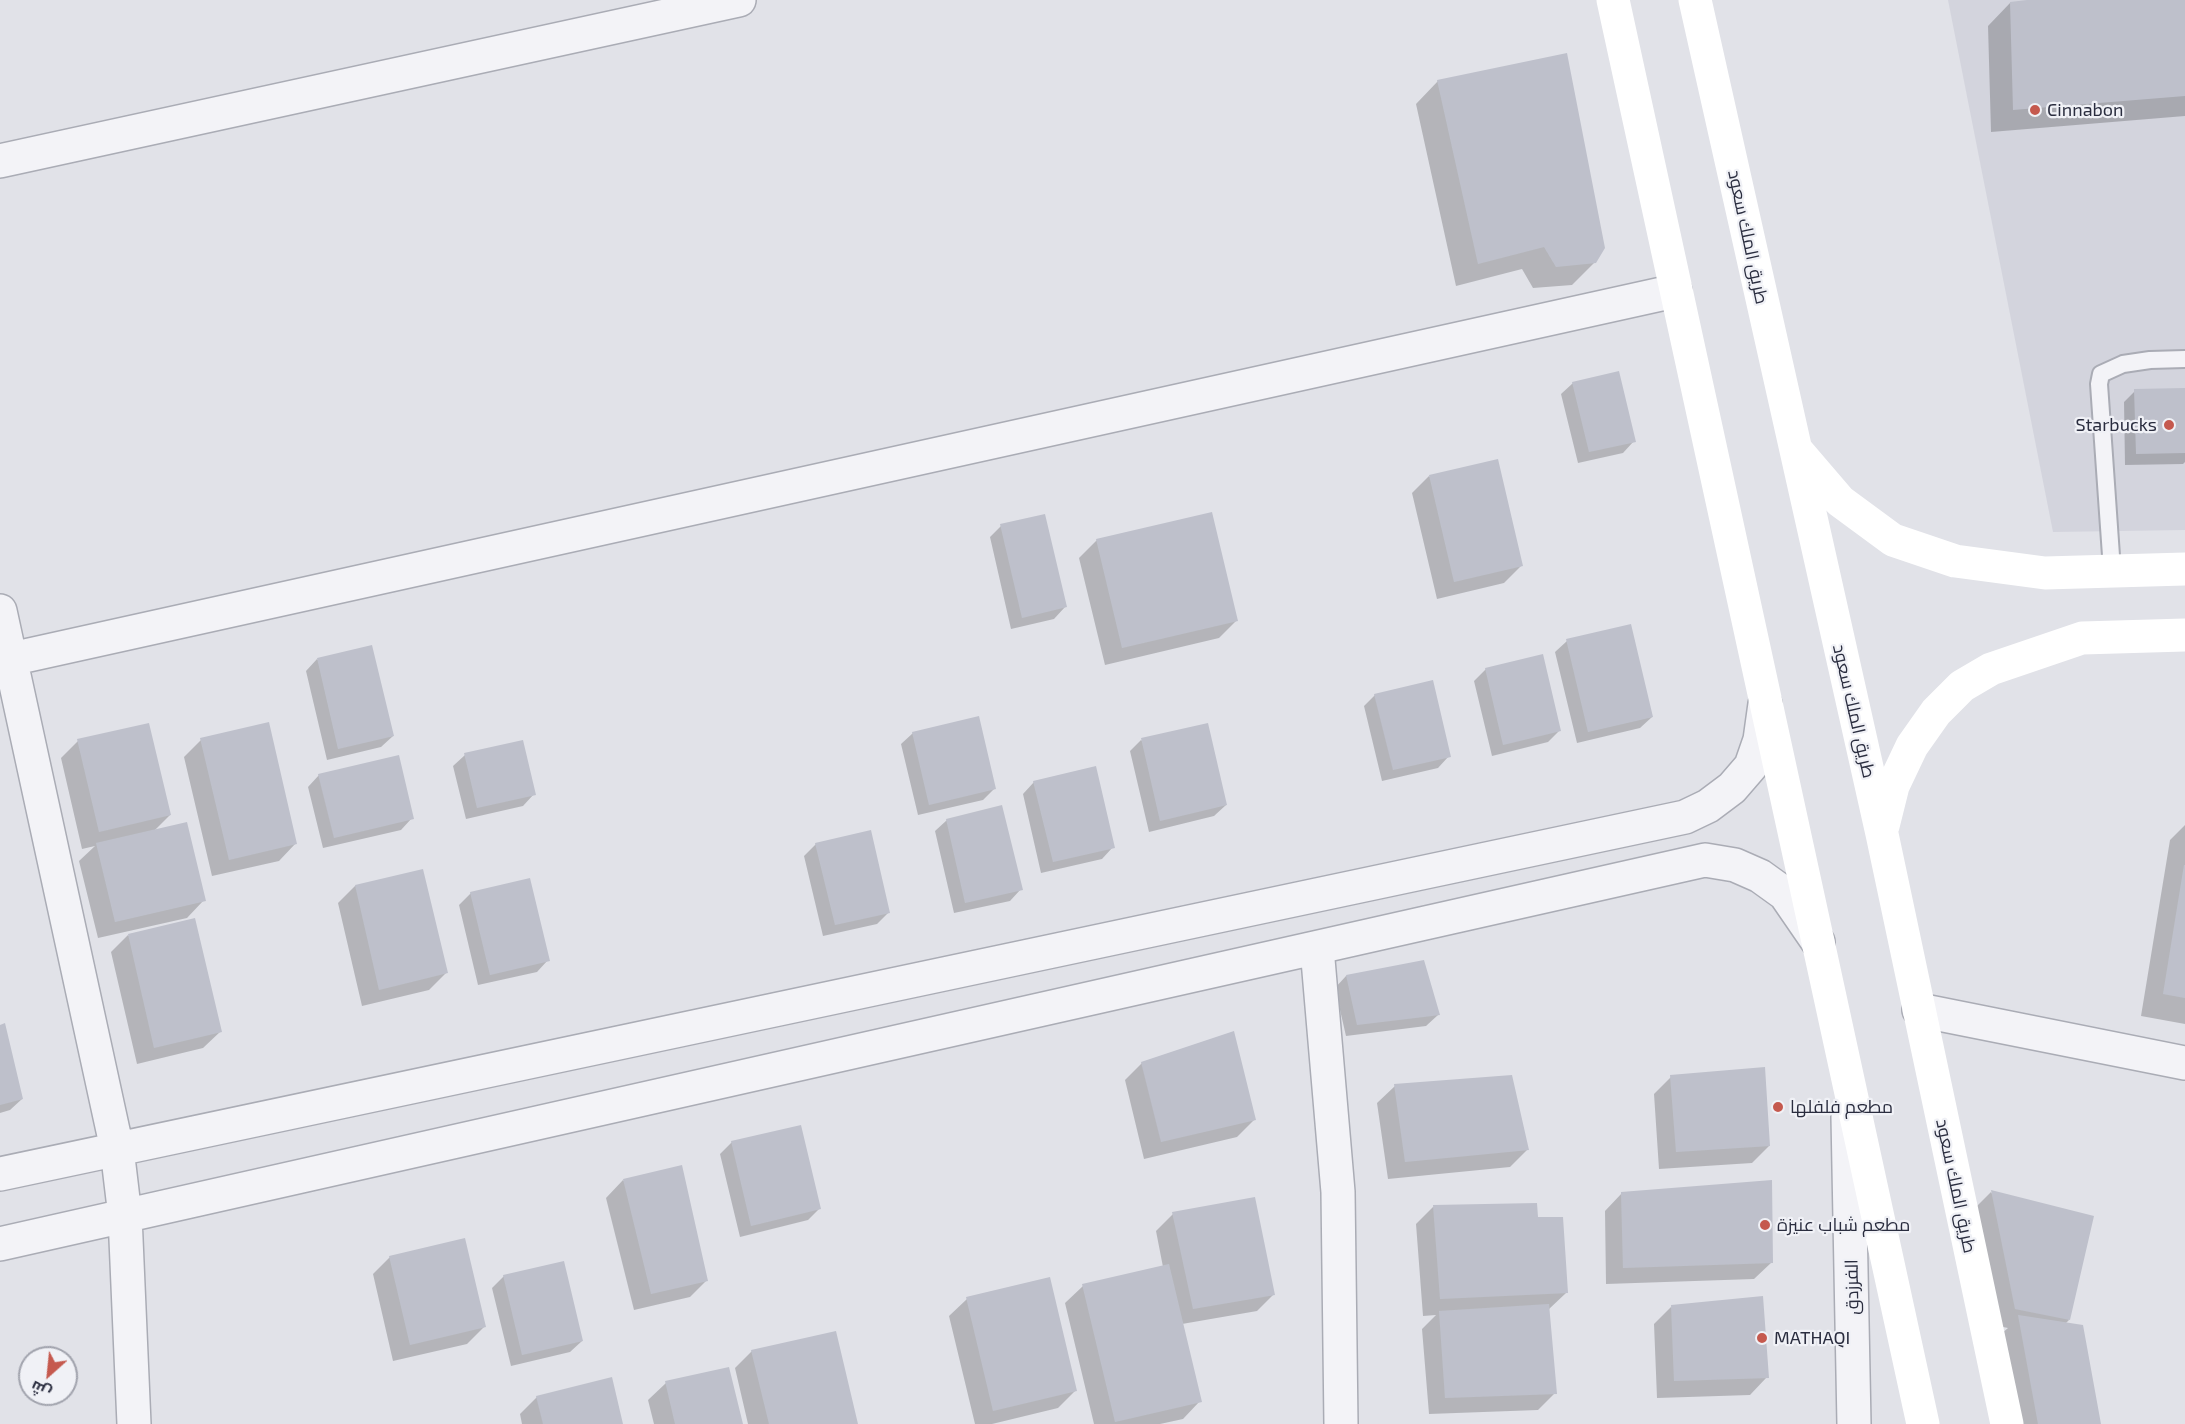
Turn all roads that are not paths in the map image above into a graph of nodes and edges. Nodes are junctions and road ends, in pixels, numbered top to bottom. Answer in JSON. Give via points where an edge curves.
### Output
{"nodes":[{"id":1,"x":739,"y":0,"type":"edge"},
{"id":2,"x":1613,"y":0,"type":"edge"},
{"id":3,"x":1695,"y":0,"type":"edge"},
{"id":4,"x":0,"y":161,"type":"edge"},
{"id":5,"x":1675,"y":291,"type":"junction"},
{"id":6,"x":2185,"y":360,"type":"edge"},
{"id":7,"x":1794,"y":447,"type":"junction"},
{"id":8,"x":2185,"y":569,"type":"edge"},
{"id":9,"x":2112,"y":570,"type":"junction"},
{"id":10,"x":0,"y":611,"type":"edge"},
{"id":11,"x":2185,"y":635,"type":"edge"},
{"id":12,"x":11,"y":659,"type":"junction"},
{"id":13,"x":1766,"y":704,"type":"junction"},
{"id":14,"x":1882,"y":834,"type":"junction"},
{"id":15,"x":1818,"y":943,"type":"junction"},
{"id":16,"x":1317,"y":948,"type":"junction"},
{"id":17,"x":1919,"y":1010,"type":"junction"},
{"id":18,"x":2185,"y":1063,"type":"edge"},
{"id":19,"x":1848,"y":1079,"type":"junction"},
{"id":20,"x":117,"y":1149,"type":"junction"},
{"id":21,"x":0,"y":1174,"type":"edge"},
{"id":22,"x":125,"y":1216,"type":"junction"},
{"id":23,"x":0,"y":1244,"type":"edge"},
{"id":24,"x":134,"y":1424,"type":"edge"},
{"id":25,"x":1341,"y":1424,"type":"edge"},
{"id":26,"x":1854,"y":1424,"type":"edge"},
{"id":27,"x":1923,"y":1424,"type":"edge"},
{"id":28,"x":2007,"y":1424,"type":"edge"}],
"edges":[{"from":1,"to":4,"type":"street"},
{"from":2,"to":5,"type":"street"},
{"from":3,"to":7,"type":"street","name":"طريق الملك سعود"},
{"from":5,"to":12,"type":"street"},
{"from":5,"to":13,"type":"street"},
{"from":6,"to":9,"type":"lane","via":[[2123,364],[2101,374]]},
{"from":7,"to":9,"type":"street","via":[[1840,501],[1893,540],[1955,561],[2045,573]]},
{"from":7,"to":14,"type":"street","name":"طريق الملك سعود"},
{"from":8,"to":9,"type":"street"},
{"from":10,"to":12,"type":"street"},
{"from":11,"to":14,"type":"street","via":[[2082,638],[1991,669],[1962,686],[1936,712],[1912,746],[1893,786]]},
{"from":12,"to":20,"type":"street"},
{"from":13,"to":15,"type":"street"},
{"from":13,"to":20,"type":"street","via":[[1751,766],[1732,788],[1685,817]]},
{"from":14,"to":17,"type":"street","name":"طريق الملك سعود"},
{"from":15,"to":16,"type":"street","via":[[1785,894],[1760,876],[1735,865],[1705,860]]},
{"from":15,"to":19,"type":"street"},
{"from":16,"to":22,"type":"street"},
{"from":16,"to":25,"type":"street","via":[[1338,1192]]},
{"from":17,"to":18,"type":"street"},
{"from":17,"to":28,"type":"street","name":"طريق الملك سعود"},
{"from":19,"to":26,"type":"street","name":"الفرزدق"},
{"from":19,"to":27,"type":"street"},
{"from":20,"to":21,"type":"street"},
{"from":20,"to":22,"type":"street"},
{"from":22,"to":23,"type":"street"},
{"from":22,"to":24,"type":"street"}]}
